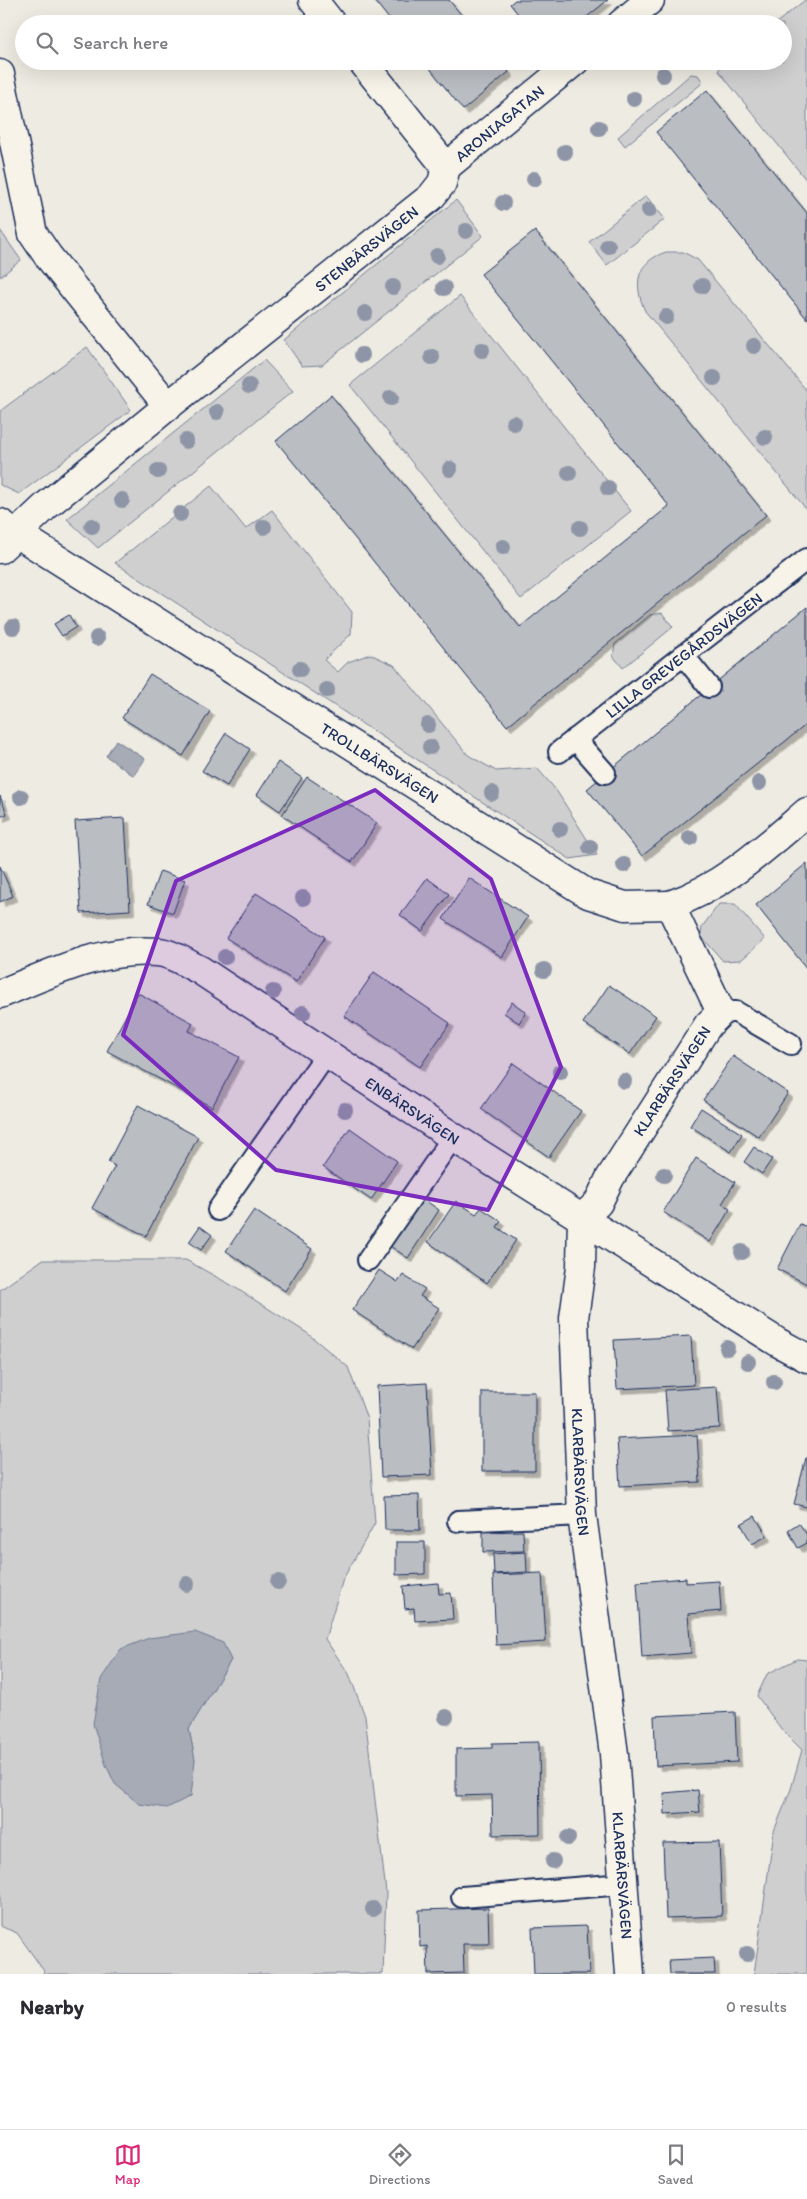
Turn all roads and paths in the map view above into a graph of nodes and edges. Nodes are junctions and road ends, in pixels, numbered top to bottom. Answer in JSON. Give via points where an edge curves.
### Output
{"nodes":[{"id":1,"x":313,"y":0,"type":"edge"},
{"id":2,"x":650,"y":0,"type":"edge"},
{"id":3,"x":325,"y":15,"type":"edge"},
{"id":4,"x":632,"y":15,"type":"edge"},
{"id":5,"x":369,"y":70,"type":"edge"},
{"id":6,"x":564,"y":70,"type":"edge"},
{"id":7,"x":0,"y":74,"type":"edge"},
{"id":8,"x":446,"y":166,"type":"junction"},
{"id":9,"x":168,"y":406,"type":"junction"},
{"id":10,"x":5,"y":535,"type":"edge"},
{"id":11,"x":807,"y":558,"type":"edge"},
{"id":12,"x":683,"y":655,"type":"junction"},
{"id":13,"x":710,"y":687,"type":"dead end"},
{"id":14,"x":575,"y":739,"type":"junction"},
{"id":15,"x":559,"y":752,"type":"dead end"},
{"id":16,"x":605,"y":773,"type":"dead end"},
{"id":17,"x":807,"y":812,"type":"edge"},
{"id":18,"x":670,"y":906,"type":"junction"},
{"id":19,"x":0,"y":994,"type":"edge"},
{"id":20,"x":721,"y":1012,"type":"junction"},
{"id":21,"x":790,"y":1044,"type":"dead end"},
{"id":22,"x":328,"y":1052,"type":"junction"},
{"id":23,"x":454,"y":1137,"type":"junction"},
{"id":24,"x":218,"y":1210,"type":"dead end"},
{"id":25,"x":582,"y":1218,"type":"junction"},
{"id":26,"x":368,"y":1260,"type":"dead end"},
{"id":27,"x":807,"y":1358,"type":"edge"},
{"id":28,"x":582,"y":1516,"type":"junction"},
{"id":29,"x":458,"y":1521,"type":"dead end"},
{"id":30,"x":624,"y":1884,"type":"junction"},
{"id":31,"x":462,"y":1897,"type":"dead end"},
{"id":32,"x":630,"y":1974,"type":"edge"}],
"edges":[{"from":1,"to":3,"type":"street"},
{"from":2,"to":4,"type":"street"},
{"from":5,"to":8,"type":"street"},
{"from":6,"to":8,"type":"street","name":"ARONIAGATAN"},
{"from":7,"to":9,"type":"street","via":[[34,234]]},
{"from":8,"to":9,"type":"street","name":"STENBÄRSVÄGEN","via":[[442,183],[431,198]]},
{"from":9,"to":10,"type":"street","name":"STENBÄRSVÄGEN"},
{"from":10,"to":18,"type":"street","name":"TROLLBÄRSVÄGEN","via":[[588,894],[625,906]]},
{"from":11,"to":12,"type":"lane","name":"LILLA GREVEGÅRDSVÄGEN"},
{"from":12,"to":13,"type":"lane"},
{"from":12,"to":14,"type":"lane","name":"LILLA GREVEGÅRDSVÄGEN"},
{"from":14,"to":15,"type":"lane","name":"LILLA GREVEGÅRDSVÄGEN"},
{"from":14,"to":16,"type":"lane"},
{"from":17,"to":18,"type":"street","via":[[760,853],[704,891]]},
{"from":18,"to":20,"type":"street"},
{"from":19,"to":22,"type":"street","name":"ENBÄRSVÄGEN","via":[[84,962],[135,952],[160,952],[200,970]]},
{"from":20,"to":21,"type":"lane","via":[[736,1012]]},
{"from":20,"to":25,"type":"street","name":"KLARBÄRSVÄGEN","via":[[708,1025],[610,1178],[598,1203]]},
{"from":22,"to":23,"type":"street","name":"ENBÄRSVÄGEN"},
{"from":22,"to":24,"type":"lane"},
{"from":23,"to":25,"type":"street","name":"ENBÄRSVÄGEN"},
{"from":23,"to":26,"type":"lane"},
{"from":25,"to":27,"type":"street","name":"ENBÄRSVÄGEN"},
{"from":25,"to":28,"type":"street","name":"KLARBÄRSVÄGEN","via":[[574,1318]]},
{"from":28,"to":29,"type":"lane"},
{"from":28,"to":30,"type":"street","name":"KLARBÄRSVÄGEN","via":[[614,1754]]},
{"from":30,"to":31,"type":"lane"},
{"from":30,"to":32,"type":"street","name":"KLARBÄRSVÄGEN"}]}
